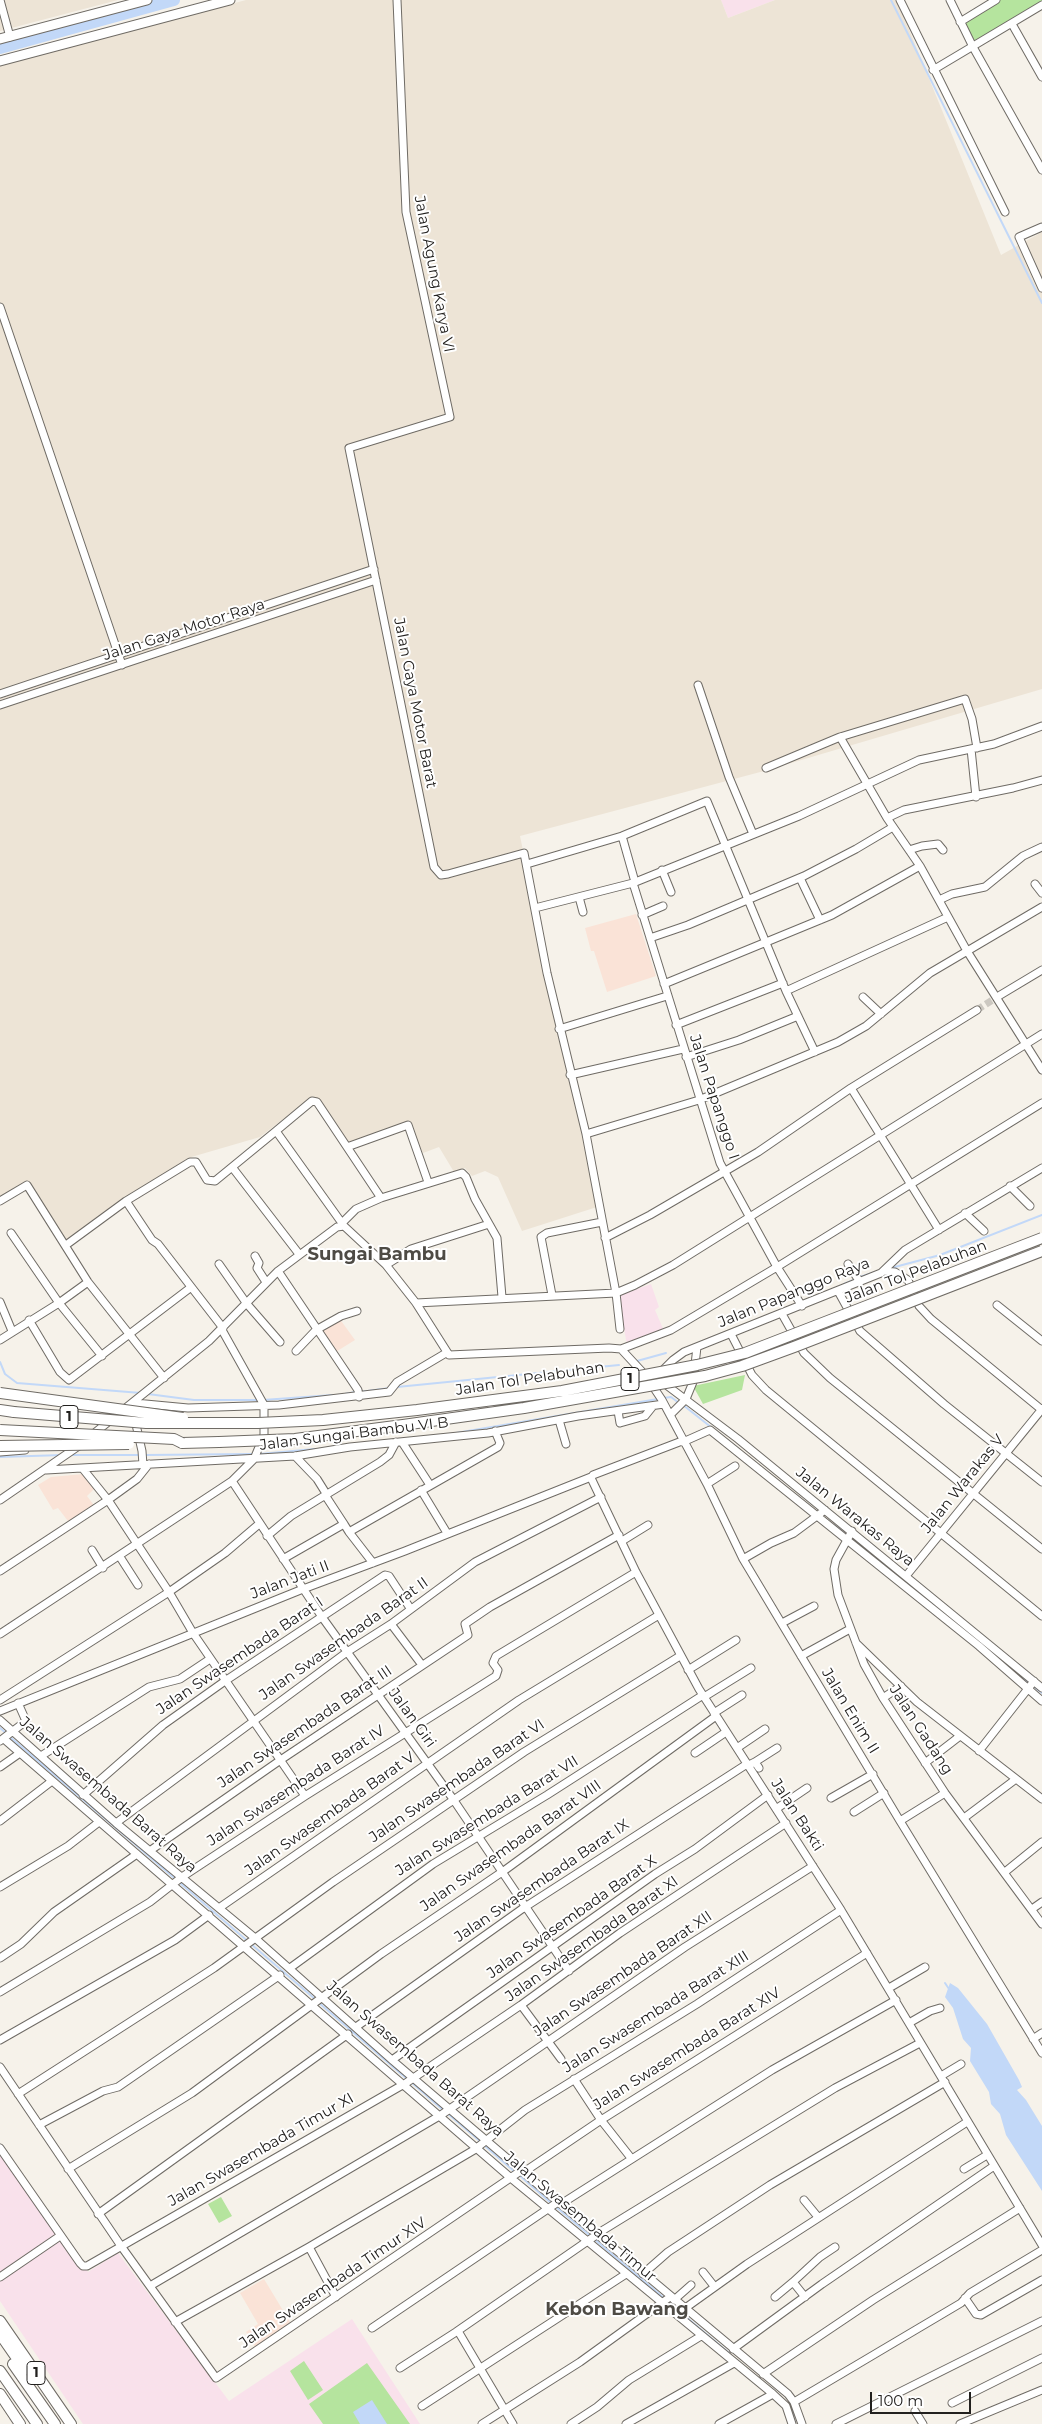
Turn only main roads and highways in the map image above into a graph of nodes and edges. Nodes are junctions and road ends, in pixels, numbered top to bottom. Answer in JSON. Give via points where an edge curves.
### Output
{"nodes":[{"id":1,"x":147,"y":0,"type":"edge"},
{"id":2,"x":230,"y":0,"type":"edge"},
{"id":3,"x":4,"y":38,"type":"edge"},
{"id":4,"x":0,"y":61,"type":"edge"},
{"id":5,"x":1042,"y":1238,"type":"edge"},
{"id":6,"x":1042,"y":1251,"type":"edge"},
{"id":7,"x":0,"y":1393,"type":"edge"},
{"id":8,"x":0,"y":1410,"type":"edge"},
{"id":9,"x":196,"y":1422,"type":"junction"},
{"id":10,"x":0,"y":1430,"type":"edge"},
{"id":11,"x":182,"y":1443,"type":"junction"},
{"id":12,"x":0,"y":1446,"type":"edge"},
{"id":13,"x":0,"y":2321,"type":"edge"},
{"id":14,"x":0,"y":2334,"type":"edge"},
{"id":15,"x":0,"y":2344,"type":"edge"},
{"id":16,"x":0,"y":2371,"type":"edge"},
{"id":17,"x":0,"y":2394,"type":"edge"},
{"id":18,"x":20,"y":2424,"type":"edge"},
{"id":19,"x":37,"y":2424,"type":"edge"},
{"id":20,"x":55,"y":2424,"type":"edge"},
{"id":21,"x":63,"y":2424,"type":"edge"},
{"id":22,"x":71,"y":2424,"type":"edge"}],
"edges":[{"from":1,"to":3,"type":"main road"},
{"from":2,"to":4,"type":"main road"},
{"from":5,"to":9,"type":"highway","name":"Jalan Tol Pelabuhan","number":"1","bridge":true,"via":[[745,1353],[697,1365],[553,1392],[417,1410],[258,1423]]},
{"from":6,"to":11,"type":"highway","name":"Jalan Tol Pelabuhan","number":"1","bridge":true,"via":[[794,1347],[705,1376],[524,1408],[295,1439]]},
{"from":7,"to":9,"type":"highway","bridge":true},
{"from":8,"to":9,"type":"highway","name":"Jalan Tol Pelabuhan","number":"1","bridge":true,"via":[[124,1422]]},
{"from":10,"to":11,"type":"highway","bridge":true},
{"from":11,"to":12,"type":"highway","bridge":true},
{"from":13,"to":22,"type":"highway","number":"1"},
{"from":14,"to":21,"type":"highway"},
{"from":15,"to":20,"type":"highway","number":"1"},
{"from":16,"to":19,"type":"highway","number":"1"},
{"from":17,"to":18,"type":"highway"}]}
